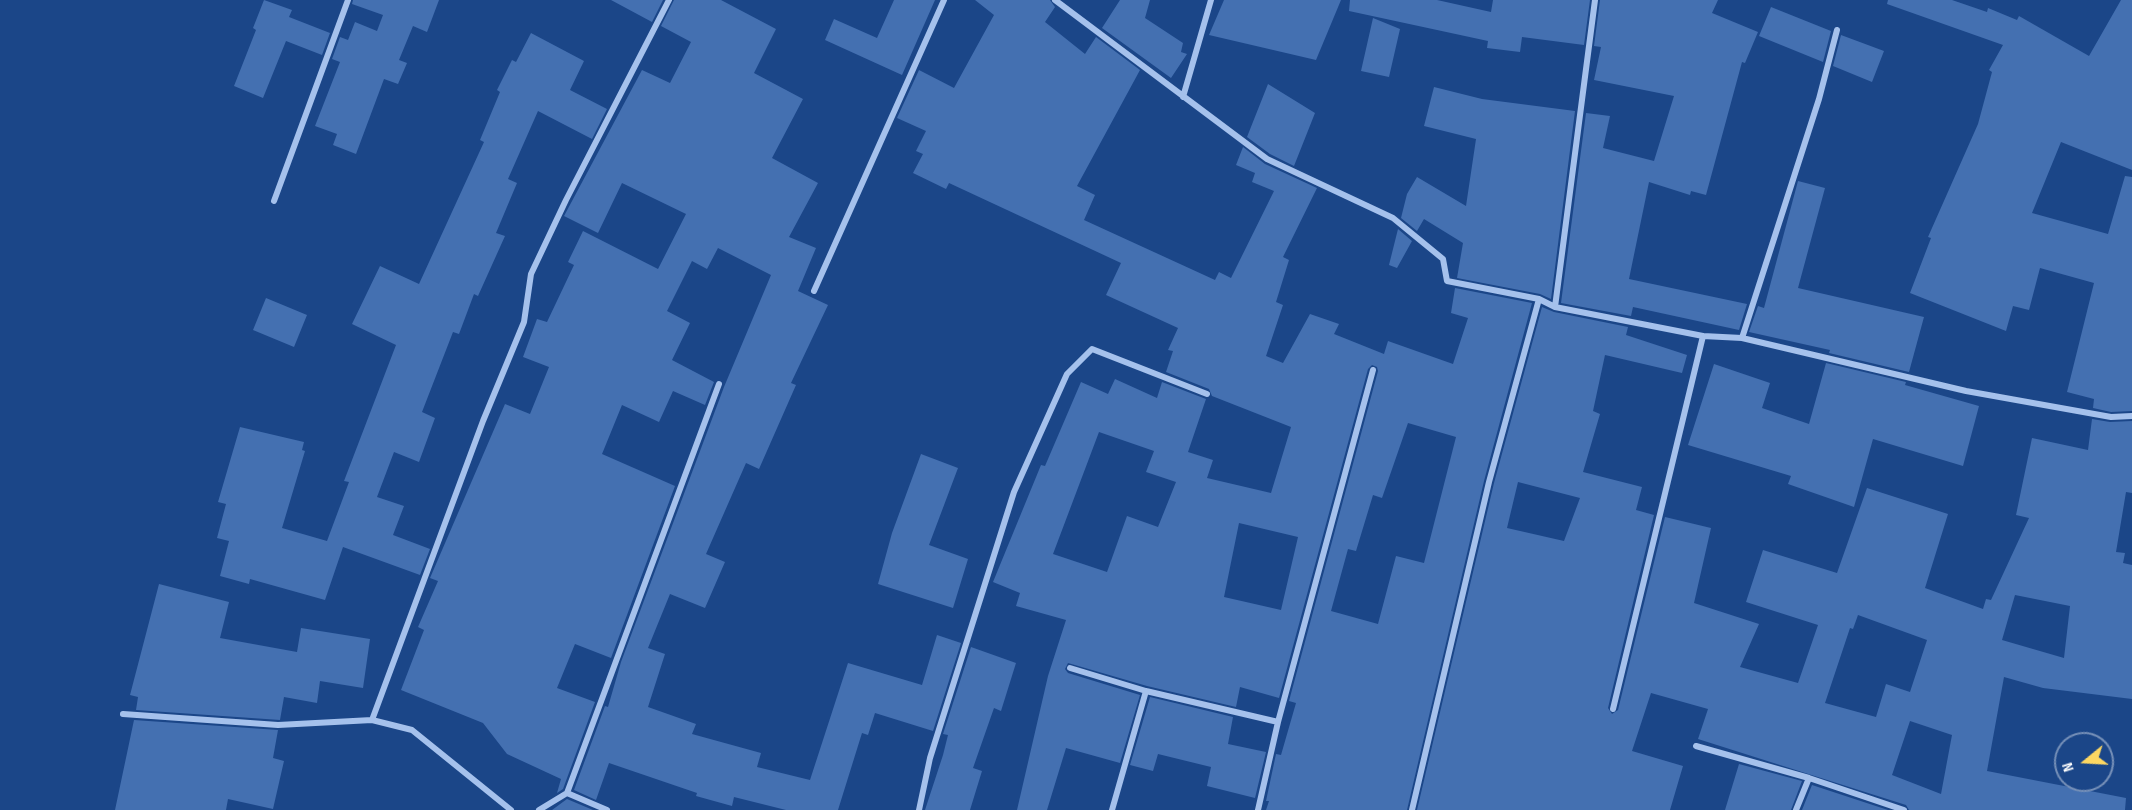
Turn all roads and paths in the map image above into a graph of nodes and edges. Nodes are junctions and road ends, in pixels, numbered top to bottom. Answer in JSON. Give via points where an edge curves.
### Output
{"nodes":[{"id":1,"x":348,"y":0,"type":"edge"},
{"id":2,"x":669,"y":0,"type":"edge"},
{"id":3,"x":944,"y":0,"type":"edge"},
{"id":4,"x":1055,"y":0,"type":"edge"},
{"id":5,"x":1211,"y":0,"type":"edge"},
{"id":6,"x":1595,"y":0,"type":"edge"},
{"id":7,"x":1837,"y":30,"type":"dead end"},
{"id":8,"x":1183,"y":97,"type":"junction"},
{"id":9,"x":274,"y":201,"type":"dead end"},
{"id":10,"x":814,"y":291,"type":"dead end"},
{"id":11,"x":1539,"y":299,"type":"junction"},
{"id":12,"x":1555,"y":306,"type":"junction"},
{"id":13,"x":1703,"y":336,"type":"junction"},
{"id":14,"x":1742,"y":338,"type":"junction"},
{"id":15,"x":1373,"y":370,"type":"dead end"},
{"id":16,"x":719,"y":384,"type":"dead end"},
{"id":17,"x":1207,"y":394,"type":"dead end"},
{"id":18,"x":2132,"y":416,"type":"edge"},
{"id":19,"x":1070,"y":668,"type":"dead end"},
{"id":20,"x":1146,"y":691,"type":"junction"},
{"id":21,"x":1613,"y":709,"type":"dead end"},
{"id":22,"x":123,"y":714,"type":"dead end"},
{"id":23,"x":372,"y":720,"type":"junction"},
{"id":24,"x":1278,"y":722,"type":"junction"},
{"id":25,"x":1696,"y":746,"type":"dead end"},
{"id":26,"x":1809,"y":778,"type":"junction"},
{"id":27,"x":567,"y":793,"type":"junction"},
{"id":28,"x":511,"y":810,"type":"edge"},
{"id":29,"x":539,"y":810,"type":"edge"},
{"id":30,"x":606,"y":810,"type":"edge"},
{"id":31,"x":919,"y":810,"type":"edge"},
{"id":32,"x":1112,"y":810,"type":"edge"},
{"id":33,"x":1258,"y":810,"type":"edge"},
{"id":34,"x":1412,"y":810,"type":"edge"},
{"id":35,"x":1796,"y":810,"type":"edge"},
{"id":36,"x":1904,"y":810,"type":"edge"}],
"edges":[{"from":1,"to":9,"type":"street"},
{"from":2,"to":23,"type":"street","via":[[531,274],[524,322]]},
{"from":3,"to":10,"type":"street"},
{"from":4,"to":8,"type":"street"},
{"from":5,"to":8,"type":"street"},
{"from":6,"to":12,"type":"street"},
{"from":7,"to":14,"type":"street","via":[[1819,99]]},
{"from":8,"to":11,"type":"street","via":[[1267,159],[1393,218],[1443,259],[1447,281]]},
{"from":11,"to":12,"type":"street"},
{"from":11,"to":34,"type":"street","via":[[1489,482]]},
{"from":12,"to":13,"type":"street"},
{"from":13,"to":14,"type":"street"},
{"from":13,"to":21,"type":"street"},
{"from":14,"to":18,"type":"street","via":[[1966,391],[2111,417]]},
{"from":15,"to":24,"type":"street"},
{"from":16,"to":27,"type":"street"},
{"from":17,"to":31,"type":"street","via":[[1092,349],[1067,374],[1014,492],[930,758]]},
{"from":19,"to":20,"type":"street"},
{"from":20,"to":24,"type":"street"},
{"from":20,"to":32,"type":"street"},
{"from":22,"to":23,"type":"street","via":[[278,726]]},
{"from":23,"to":28,"type":"street","via":[[412,730]]},
{"from":24,"to":33,"type":"street"},
{"from":25,"to":26,"type":"street"},
{"from":26,"to":35,"type":"street"},
{"from":26,"to":36,"type":"street"},
{"from":27,"to":29,"type":"street"},
{"from":27,"to":30,"type":"street"}]}
